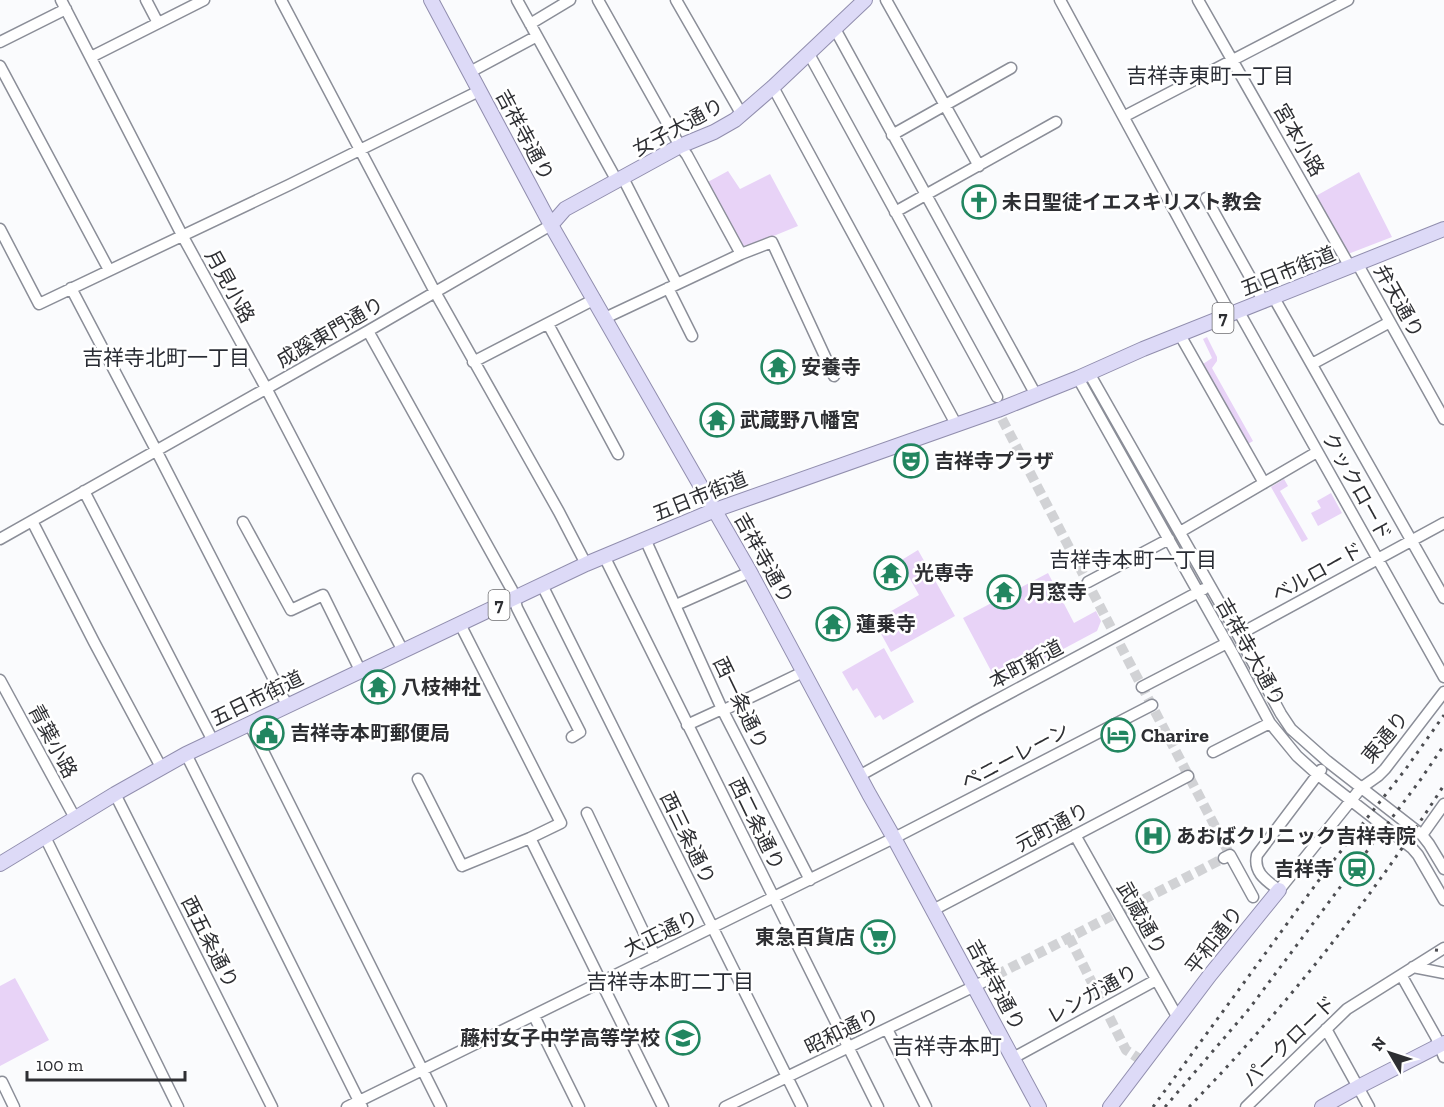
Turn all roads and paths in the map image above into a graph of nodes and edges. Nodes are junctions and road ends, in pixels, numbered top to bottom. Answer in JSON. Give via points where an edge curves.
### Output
{"nodes":[{"id":1,"x":146,"y":0,"type":"edge"},
{"id":2,"x":204,"y":0,"type":"edge"},
{"id":3,"x":281,"y":0,"type":"edge"},
{"id":4,"x":431,"y":0,"type":"edge"},
{"id":5,"x":517,"y":0,"type":"edge"},
{"id":6,"x":570,"y":0,"type":"edge"},
{"id":7,"x":598,"y":0,"type":"edge"},
{"id":8,"x":676,"y":0,"type":"edge"},
{"id":9,"x":886,"y":0,"type":"edge"},
{"id":10,"x":1060,"y":0,"type":"edge"},
{"id":11,"x":1198,"y":0,"type":"edge"},
{"id":12,"x":1348,"y":0,"type":"edge"},
{"id":13,"x":858,"y":3,"type":"edge"},
{"id":14,"x":64,"y":4,"type":"edge"},
{"id":15,"x":158,"y":22,"type":"junction"},
{"id":16,"x":530,"y":24,"type":"junction"},
{"id":17,"x":835,"y":29,"type":"junction"},
{"id":18,"x":537,"y":36,"type":"junction"},
{"id":19,"x":0,"y":42,"type":"edge"},
{"id":20,"x":809,"y":54,"type":"junction"},
{"id":21,"x":91,"y":57,"type":"junction"},
{"id":22,"x":1233,"y":60,"type":"junction"},
{"id":23,"x":0,"y":66,"type":"edge"},
{"id":24,"x":1011,"y":68,"type":"dead end"},
{"id":25,"x":470,"y":72,"type":"junction"},
{"id":26,"x":773,"y":87,"type":"junction"},
{"id":27,"x":479,"y":91,"type":"junction"},
{"id":28,"x":944,"y":106,"type":"junction"},
{"id":29,"x":741,"y":116,"type":"junction"},
{"id":30,"x":1125,"y":116,"type":"junction"},
{"id":31,"x":1056,"y":122,"type":"dead end"},
{"id":32,"x":892,"y":135,"type":"junction"},
{"id":33,"x":680,"y":146,"type":"junction"},
{"id":34,"x":359,"y":150,"type":"junction"},
{"id":35,"x":979,"y":165,"type":"junction"},
{"id":36,"x":620,"y":180,"type":"junction"},
{"id":37,"x":927,"y":194,"type":"junction"},
{"id":38,"x":1206,"y":198,"type":"dead end"},
{"id":39,"x":895,"y":212,"type":"junction"},
{"id":40,"x":551,"y":225,"type":"junction"},
{"id":41,"x":0,"y":230,"type":"edge"},
{"id":42,"x":1444,"y":230,"type":"edge"},
{"id":43,"x":182,"y":235,"type":"junction"},
{"id":44,"x":741,"y":254,"type":"junction"},
{"id":45,"x":1354,"y":265,"type":"junction"},
{"id":46,"x":109,"y":270,"type":"junction"},
{"id":47,"x":673,"y":286,"type":"junction"},
{"id":48,"x":71,"y":288,"type":"junction"},
{"id":49,"x":435,"y":292,"type":"junction"},
{"id":50,"x":595,"y":299,"type":"junction"},
{"id":51,"x":1269,"y":300,"type":"junction"},
{"id":52,"x":1235,"y":313,"type":"junction"},
{"id":53,"x":605,"y":318,"type":"junction"},
{"id":54,"x":1390,"y":322,"type":"junction"},
{"id":55,"x":548,"y":324,"type":"junction"},
{"id":56,"x":368,"y":331,"type":"junction"},
{"id":57,"x":1180,"y":335,"type":"junction"},
{"id":58,"x":692,"y":336,"type":"dead end"},
{"id":59,"x":473,"y":362,"type":"junction"},
{"id":60,"x":1312,"y":364,"type":"junction"},
{"id":61,"x":834,"y":375,"type":"dead end"},
{"id":62,"x":1083,"y":376,"type":"junction"},
{"id":63,"x":266,"y":388,"type":"junction"},
{"id":64,"x":1036,"y":395,"type":"junction"},
{"id":65,"x":999,"y":408,"type":"junction"},
{"id":66,"x":1444,"y":419,"type":"edge"},
{"id":67,"x":956,"y":424,"type":"junction"},
{"id":68,"x":156,"y":450,"type":"junction"},
{"id":69,"x":1317,"y":452,"type":"junction"},
{"id":70,"x":618,"y":454,"type":"dead end"},
{"id":71,"x":1264,"y":483,"type":"junction"},
{"id":72,"x":84,"y":491,"type":"junction"},
{"id":73,"x":715,"y":510,"type":"junction"},
{"id":74,"x":32,"y":521,"type":"junction"},
{"id":75,"x":243,"y":522,"type":"dead end"},
{"id":76,"x":1444,"y":523,"type":"edge"},
{"id":77,"x":1180,"y":532,"type":"junction"},
{"id":78,"x":0,"y":539,"type":"edge"},
{"id":79,"x":645,"y":539,"type":"junction"},
{"id":80,"x":1169,"y":539,"type":"junction"},
{"id":81,"x":1412,"y":540,"type":"junction"},
{"id":82,"x":604,"y":556,"type":"junction"},
{"id":83,"x":1378,"y":559,"type":"junction"},
{"id":84,"x":586,"y":564,"type":"junction"},
{"id":85,"x":750,"y":572,"type":"junction"},
{"id":86,"x":1088,"y":582,"type":"dead end"},
{"id":87,"x":542,"y":585,"type":"junction"},
{"id":88,"x":1210,"y":586,"type":"junction"},
{"id":89,"x":1198,"y":592,"type":"junction"},
{"id":90,"x":514,"y":598,"type":"junction"},
{"id":91,"x":1444,"y":598,"type":"edge"},
{"id":92,"x":676,"y":605,"type":"junction"},
{"id":93,"x":460,"y":624,"type":"junction"},
{"id":94,"x":1239,"y":635,"type":"junction"},
{"id":95,"x":1227,"y":643,"type":"junction"},
{"id":96,"x":403,"y":651,"type":"junction"},
{"id":97,"x":360,"y":670,"type":"junction"},
{"id":98,"x":803,"y":672,"type":"junction"},
{"id":99,"x":1444,"y":677,"type":"edge"},
{"id":100,"x":0,"y":680,"type":"edge"},
{"id":101,"x":1142,"y":687,"type":"dead end"},
{"id":102,"x":1444,"y":692,"type":"edge"},
{"id":103,"x":286,"y":705,"type":"junction"},
{"id":104,"x":1152,"y":705,"type":"dead end"},
{"id":105,"x":722,"y":709,"type":"junction"},
{"id":106,"x":249,"y":723,"type":"junction"},
{"id":107,"x":1270,"y":723,"type":"junction"},
{"id":108,"x":687,"y":725,"type":"junction"},
{"id":109,"x":572,"y":737,"type":"dead end"},
{"id":110,"x":213,"y":741,"type":"junction"},
{"id":111,"x":1213,"y":752,"type":"dead end"},
{"id":112,"x":186,"y":754,"type":"junction"},
{"id":113,"x":1327,"y":761,"type":"junction"},
{"id":114,"x":160,"y":767,"type":"junction"},
{"id":115,"x":1317,"y":774,"type":"junction"},
{"id":116,"x":860,"y":776,"type":"junction"},
{"id":117,"x":1188,"y":776,"type":"dead end"},
{"id":118,"x":418,"y":779,"type":"dead end"},
{"id":119,"x":1361,"y":788,"type":"junction"},
{"id":120,"x":115,"y":794,"type":"junction"},
{"id":121,"x":1350,"y":800,"type":"junction"},
{"id":122,"x":1444,"y":804,"type":"edge"},
{"id":123,"x":587,"y":813,"type":"dead end"},
{"id":124,"x":75,"y":818,"type":"junction"},
{"id":125,"x":1076,"y":835,"type":"junction"},
{"id":126,"x":1422,"y":835,"type":"junction"},
{"id":127,"x":45,"y":837,"type":"junction"},
{"id":128,"x":530,"y":838,"type":"junction"},
{"id":129,"x":894,"y":838,"type":"junction"},
{"id":130,"x":1227,"y":856,"type":"tunnel mouth"},
{"id":131,"x":0,"y":864,"type":"edge"},
{"id":132,"x":1444,"y":869,"type":"edge"},
{"id":133,"x":810,"y":880,"type":"junction"},
{"id":134,"x":1279,"y":890,"type":"junction"},
{"id":135,"x":1253,"y":897,"type":"dead end"},
{"id":136,"x":773,"y":898,"type":"junction"},
{"id":137,"x":1444,"y":900,"type":"edge"},
{"id":138,"x":933,"y":910,"type":"junction"},
{"id":139,"x":712,"y":928,"type":"junction"},
{"id":140,"x":1444,"y":948,"type":"edge"},
{"id":141,"x":655,"y":956,"type":"junction"},
{"id":142,"x":1413,"y":968,"type":"junction"},
{"id":143,"x":1444,"y":973,"type":"edge"},
{"id":144,"x":1156,"y":980,"type":"junction"},
{"id":145,"x":1404,"y":980,"type":"dead end"},
{"id":146,"x":602,"y":982,"type":"junction"},
{"id":147,"x":979,"y":984,"type":"junction"},
{"id":148,"x":534,"y":1016,"type":"junction"},
{"id":149,"x":1178,"y":1018,"type":"junction"},
{"id":150,"x":887,"y":1029,"type":"junction"},
{"id":151,"x":1326,"y":1029,"type":"junction"},
{"id":152,"x":849,"y":1047,"type":"junction"},
{"id":153,"x":1443,"y":1049,"type":"edge"},
{"id":154,"x":1013,"y":1058,"type":"junction"},
{"id":155,"x":423,"y":1071,"type":"junction"},
{"id":156,"x":787,"y":1077,"type":"junction"},
{"id":157,"x":2,"y":1082,"type":"dead end"},
{"id":158,"x":1358,"y":1087,"type":"junction"},
{"id":159,"x":361,"y":1104,"type":"edge"},
{"id":160,"x":732,"y":1106,"type":"edge"},
{"id":161,"x":14,"y":1107,"type":"edge"},
{"id":162,"x":178,"y":1107,"type":"edge"},
{"id":163,"x":272,"y":1107,"type":"edge"},
{"id":164,"x":347,"y":1107,"type":"edge"},
{"id":165,"x":441,"y":1107,"type":"edge"},
{"id":166,"x":579,"y":1107,"type":"edge"},
{"id":167,"x":663,"y":1107,"type":"edge"},
{"id":168,"x":802,"y":1107,"type":"edge"},
{"id":169,"x":878,"y":1107,"type":"edge"},
{"id":170,"x":926,"y":1107,"type":"edge"},
{"id":171,"x":1039,"y":1107,"type":"edge"},
{"id":172,"x":1110,"y":1107,"type":"edge"},
{"id":173,"x":1246,"y":1107,"type":"edge"},
{"id":174,"x":1322,"y":1107,"type":"edge"},
{"id":175,"x":1369,"y":1107,"type":"edge"}],
"edges":[{"from":1,"to":15,"type":"street"},
{"from":2,"to":15,"type":"street"},
{"from":3,"to":34,"type":"street"},
{"from":4,"to":25,"type":"main road","name":"吉祥寺通り"},
{"from":5,"to":16,"type":"street"},
{"from":6,"to":16,"type":"street"},
{"from":7,"to":33,"type":"street"},
{"from":8,"to":29,"type":"street"},
{"from":9,"to":28,"type":"street"},
{"from":10,"to":30,"type":"street","name":"クックロード"},
{"from":11,"to":22,"type":"street","name":"宮本小路"},
{"from":12,"to":22,"type":"street"},
{"from":13,"to":17,"type":"main road","name":"女子大通り"},
{"from":14,"to":19,"type":"street"},
{"from":14,"to":21,"type":"street","name":"月見小路"},
{"from":15,"to":21,"type":"street"},
{"from":16,"to":18,"type":"street"},
{"from":17,"to":20,"type":"main road","name":"女子大通り"},
{"from":17,"to":32,"type":"street"},
{"from":18,"to":25,"type":"street"},
{"from":18,"to":36,"type":"street"},
{"from":20,"to":26,"type":"main road","name":"女子大通り"},
{"from":20,"to":39,"type":"street"},
{"from":21,"to":43,"type":"street","name":"月見小路"},
{"from":22,"to":30,"type":"street"},
{"from":22,"to":45,"type":"street","name":"宮本小路"},
{"from":23,"to":46,"type":"street"},
{"from":24,"to":28,"type":"street"},
{"from":25,"to":27,"type":"main road","name":"吉祥寺通り"},
{"from":26,"to":29,"type":"main road","name":"女子大通り"},
{"from":26,"to":67,"type":"street"},
{"from":27,"to":34,"type":"street"},
{"from":27,"to":40,"type":"main road","name":"吉祥寺通り"},
{"from":28,"to":32,"type":"street"},
{"from":28,"to":35,"type":"street"},
{"from":29,"to":33,"type":"main road","name":"女子大通り"},
{"from":30,"to":52,"type":"street","name":"クックロード"},
{"from":31,"to":35,"type":"street"},
{"from":32,"to":37,"type":"street"},
{"from":33,"to":36,"type":"main road","name":"女子大通り"},
{"from":33,"to":44,"type":"street"},
{"from":34,"to":43,"type":"street"},
{"from":34,"to":49,"type":"street"},
{"from":35,"to":37,"type":"street"},
{"from":36,"to":40,"type":"main road","name":"女子大通り","via":[[565,209]]},
{"from":36,"to":47,"type":"street"},
{"from":37,"to":39,"type":"street"},
{"from":37,"to":64,"type":"street"},
{"from":38,"to":51,"type":"street"},
{"from":39,"to":65,"type":"street"},
{"from":40,"to":49,"type":"street","name":"成蹊東門通り"},
{"from":40,"to":50,"type":"main road","name":"吉祥寺通り"},
{"from":41,"to":48,"type":"street","via":[[39,304]]},
{"from":42,"to":45,"type":"main road","name":"五日市街道","number":"7"},
{"from":43,"to":46,"type":"street"},
{"from":43,"to":63,"type":"street","name":"月見小路"},
{"from":44,"to":47,"type":"street"},
{"from":44,"to":61,"type":"street","via":[[772,242]]},
{"from":45,"to":51,"type":"main road","name":"五日市街道","number":"7"},
{"from":45,"to":54,"type":"street","name":"弁天通り"},
{"from":46,"to":48,"type":"street"},
{"from":47,"to":53,"type":"street"},
{"from":47,"to":58,"type":"street"},
{"from":48,"to":68,"type":"street"},
{"from":49,"to":56,"type":"street","name":"成蹊東門通り"},
{"from":49,"to":59,"type":"street"},
{"from":50,"to":53,"type":"main road","name":"吉祥寺通り"},
{"from":50,"to":55,"type":"street"},
{"from":51,"to":52,"type":"main road","name":"五日市街道","number":"7"},
{"from":51,"to":60,"type":"street"},
{"from":52,"to":57,"type":"main road","name":"五日市街道","number":"7"},
{"from":52,"to":69,"type":"street","name":"クックロード"},
{"from":53,"to":73,"type":"main road","name":"吉祥寺通り"},
{"from":54,"to":60,"type":"street"},
{"from":54,"to":66,"type":"street","name":"弁天通り"},
{"from":55,"to":59,"type":"street"},
{"from":55,"to":70,"type":"street"},
{"from":56,"to":63,"type":"street","name":"成蹊東門通り"},
{"from":56,"to":90,"type":"street"},
{"from":57,"to":62,"type":"main road","name":"五日市街道","number":"7"},
{"from":57,"to":71,"type":"street"},
{"from":59,"to":84,"type":"street"},
{"from":60,"to":81,"type":"street"},
{"from":62,"to":64,"type":"main road","name":"五日市街道","number":"7"},
{"from":62,"to":77,"type":"street","name":"吉祥寺大通り"},
{"from":62,"to":80,"type":"street","name":"吉祥寺大通り"},
{"from":63,"to":68,"type":"street","name":"成蹊東門通り"},
{"from":63,"to":96,"type":"street","name":"月見小路"},
{"from":64,"to":65,"type":"main road","name":"五日市街道","number":"7"},
{"from":65,"to":67,"type":"main road","name":"五日市街道","number":"7"},
{"from":67,"to":73,"type":"main road","name":"五日市街道","number":"7"},
{"from":68,"to":72,"type":"street","name":"成蹊東門通り"},
{"from":68,"to":103,"type":"street"},
{"from":69,"to":71,"type":"street"},
{"from":69,"to":83,"type":"street","name":"クックロード"},
{"from":71,"to":77,"type":"street"},
{"from":72,"to":74,"type":"street","name":"成蹊東門通り"},
{"from":72,"to":110,"type":"street"},
{"from":73,"to":79,"type":"main road","name":"五日市街道","number":"7"},
{"from":73,"to":85,"type":"main road","name":"吉祥寺通り"},
{"from":74,"to":78,"type":"street","name":"成蹊東門通り"},
{"from":74,"to":114,"type":"street"},
{"from":75,"to":97,"type":"street","via":[[291,610],[323,595]]},
{"from":76,"to":81,"type":"street","name":"ベルロード"},
{"from":77,"to":88,"type":"street","name":"吉祥寺大通り"},
{"from":79,"to":82,"type":"main road","name":"五日市街道","number":"7"},
{"from":79,"to":92,"type":"street","name":"西一条通り"},
{"from":80,"to":86,"type":"street"},
{"from":80,"to":89,"type":"street","name":"吉祥寺大通り"},
{"from":81,"to":83,"type":"street","name":"ベルロード"},
{"from":81,"to":91,"type":"street"},
{"from":82,"to":84,"type":"main road","name":"五日市街道","number":"7"},
{"from":82,"to":108,"type":"street","name":"西二条通り"},
{"from":83,"to":94,"type":"street","name":"ベルロード"},
{"from":83,"to":99,"type":"street","name":"クックロード"},
{"from":84,"to":87,"type":"main road","name":"五日市街道","number":"7"},
{"from":85,"to":92,"type":"street"},
{"from":85,"to":98,"type":"main road","name":"吉祥寺通り"},
{"from":87,"to":90,"type":"main road","name":"五日市街道","number":"7"},
{"from":87,"to":139,"type":"street","name":"西三条通り"},
{"from":88,"to":89,"type":"street","name":"本町新道"},
{"from":88,"to":94,"type":"street","name":"吉祥寺大通り"},
{"from":89,"to":95,"type":"street","name":"吉祥寺大通り"},
{"from":89,"to":116,"type":"street","name":"本町新道"},
{"from":90,"to":93,"type":"main road","name":"五日市街道","number":"7"},
{"from":90,"to":109,"type":"street","via":[[580,732]]},
{"from":92,"to":105,"type":"street","name":"西一条通り"},
{"from":93,"to":96,"type":"main road","name":"五日市街道","number":"7"},
{"from":93,"to":128,"type":"street","via":[[561,823]]},
{"from":94,"to":113,"type":"street","name":"吉祥寺大通り","via":[[1291,729]]},
{"from":95,"to":101,"type":"street"},
{"from":95,"to":107,"type":"street","name":"吉祥寺大通り"},
{"from":96,"to":97,"type":"main road","name":"五日市街道","number":"7"},
{"from":97,"to":103,"type":"main road","name":"五日市街道","number":"7"},
{"from":98,"to":105,"type":"street"},
{"from":98,"to":116,"type":"main road","name":"吉祥寺通り"},
{"from":100,"to":124,"type":"street","name":"青葉小路"},
{"from":102,"to":119,"type":"street","name":"東通り","via":[[1385,769]]},
{"from":103,"to":106,"type":"main road","name":"五日市街道","number":"7"},
{"from":104,"to":129,"type":"street","name":"ペニーレーン"},
{"from":105,"to":108,"type":"street"},
{"from":105,"to":133,"type":"street","name":"西一条通り"},
{"from":106,"to":110,"type":"main road","name":"五日市街道","number":"7"},
{"from":106,"to":155,"type":"street"},
{"from":107,"to":111,"type":"street"},
{"from":107,"to":115,"type":"street","name":"吉祥寺大通り"},
{"from":108,"to":136,"type":"street","name":"西二条通り"},
{"from":110,"to":112,"type":"main road","name":"五日市街道","number":"7"},
{"from":112,"to":114,"type":"main road","name":"五日市街道","number":"7"},
{"from":112,"to":159,"type":"street"},
{"from":113,"to":115,"type":"street"},
{"from":113,"to":119,"type":"street","name":"吉祥寺大通り"},
{"from":114,"to":120,"type":"main road","name":"五日市街道","number":"7"},
{"from":115,"to":121,"type":"street","name":"吉祥寺大通り"},
{"from":115,"to":134,"type":"street","via":[[1257,855],[1258,872]]},
{"from":116,"to":129,"type":"main road","name":"吉祥寺通り"},
{"from":117,"to":125,"type":"street","name":"元町通り"},
{"from":118,"to":128,"type":"street","via":[[462,866]]},
{"from":119,"to":121,"type":"street","name":"東通り"},
{"from":119,"to":126,"type":"street","name":"吉祥寺大通り"},
{"from":120,"to":124,"type":"main road","name":"五日市街道","number":"7"},
{"from":120,"to":163,"type":"street","name":"西五条通り"},
{"from":121,"to":134,"type":"street","name":"平和通り"},
{"from":121,"to":137,"type":"street","name":"吉祥寺大通り","via":[[1412,848]]},
{"from":122,"to":126,"type":"street"},
{"from":123,"to":141,"type":"street"},
{"from":124,"to":127,"type":"main road","name":"五日市街道","number":"7"},
{"from":125,"to":138,"type":"street","name":"元町通り"},
{"from":125,"to":144,"type":"street","name":"武蔵通り"},
{"from":126,"to":132,"type":"street","name":"吉祥寺大通り"},
{"from":127,"to":131,"type":"main road","name":"五日市街道","number":"7"},
{"from":127,"to":162,"type":"street"},
{"from":128,"to":146,"type":"street"},
{"from":129,"to":133,"type":"street","name":"大正通り"},
{"from":129,"to":138,"type":"main road","name":"吉祥寺通り"},
{"from":130,"to":135,"type":"street"},
{"from":133,"to":136,"type":"street","name":"大正通り"},
{"from":134,"to":149,"type":"main road","name":"平和通り"},
{"from":136,"to":139,"type":"street","name":"大正通り"},
{"from":136,"to":152,"type":"street","name":"西二条通り"},
{"from":138,"to":147,"type":"main road","name":"吉祥寺通り"},
{"from":139,"to":141,"type":"street","name":"大正通り"},
{"from":139,"to":156,"type":"street","name":"西三条通り"},
{"from":140,"to":142,"type":"street","name":"パークロード"},
{"from":141,"to":146,"type":"street","name":"大正通り"},
{"from":142,"to":143,"type":"street"},
{"from":142,"to":151,"type":"street","name":"パークロード","via":[[1347,1009]]},
{"from":144,"to":149,"type":"street","name":"武蔵通り"},
{"from":144,"to":154,"type":"street","name":"レンガ通り"},
{"from":145,"to":153,"type":"street"},
{"from":146,"to":148,"type":"street","name":"大正通り"},
{"from":146,"to":167,"type":"street"},
{"from":147,"to":150,"type":"street","name":"昭和通り"},
{"from":147,"to":154,"type":"main road","name":"吉祥寺通り"},
{"from":148,"to":155,"type":"street","name":"大正通り"},
{"from":148,"to":166,"type":"street"},
{"from":149,"to":172,"type":"main road","name":"平和通り"},
{"from":150,"to":152,"type":"street","name":"昭和通り"},
{"from":150,"to":170,"type":"street"},
{"from":151,"to":158,"type":"street"},
{"from":151,"to":173,"type":"street","name":"パークロード"},
{"from":152,"to":156,"type":"street","name":"昭和通り"},
{"from":152,"to":169,"type":"street","name":"西二条通り"},
{"from":153,"to":158,"type":"main road"},
{"from":154,"to":171,"type":"main road","name":"吉祥寺通り"},
{"from":155,"to":159,"type":"street","name":"大正通り"},
{"from":155,"to":165,"type":"street"},
{"from":156,"to":160,"type":"street","name":"昭和通り"},
{"from":156,"to":168,"type":"street","name":"西三条通り"},
{"from":157,"to":161,"type":"street"},
{"from":158,"to":174,"type":"main road"},
{"from":158,"to":175,"type":"street"},
{"from":159,"to":164,"type":"street","name":"大正通り"}]}
